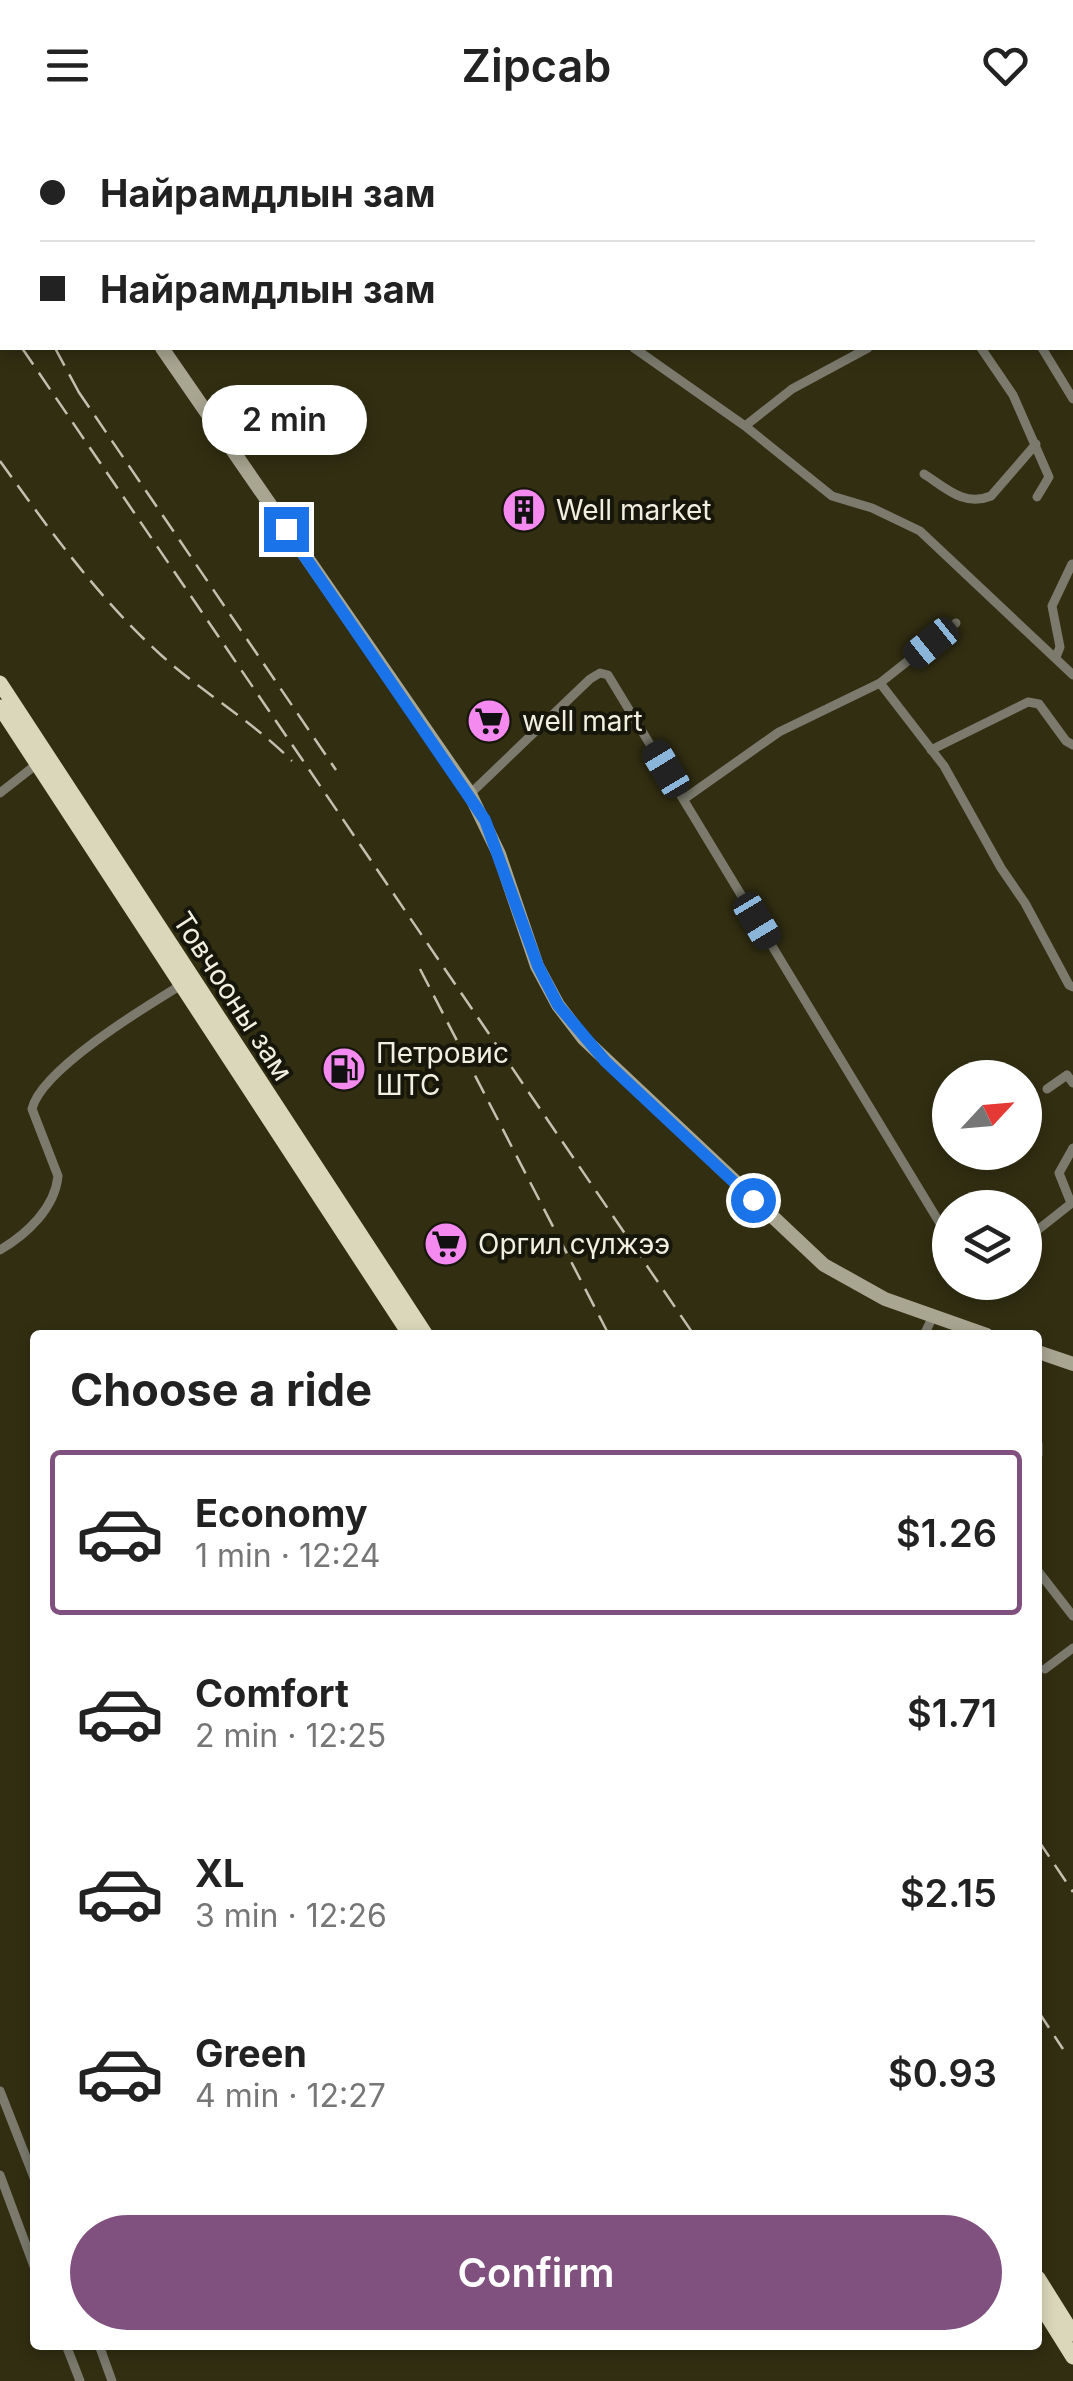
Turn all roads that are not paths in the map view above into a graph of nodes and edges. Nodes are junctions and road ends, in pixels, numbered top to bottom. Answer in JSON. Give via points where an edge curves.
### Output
{"nodes":[{"id":1,"x":163,"y":350,"type":"edge"},
{"id":2,"x":637,"y":350,"type":"edge"},
{"id":3,"x":864,"y":350,"type":"edge"},
{"id":4,"x":982,"y":350,"type":"edge"},
{"id":5,"x":1043,"y":350,"type":"edge"},
{"id":6,"x":1073,"y":400,"type":"edge"},
{"id":7,"x":745,"y":426,"type":"junction"},
{"id":8,"x":1036,"y":444,"type":"junction"},
{"id":9,"x":924,"y":474,"type":"dead end"},
{"id":10,"x":1037,"y":497,"type":"dead end"},
{"id":11,"x":1072,"y":564,"type":"edge"},
{"id":12,"x":956,"y":622,"type":"dead end"},
{"id":13,"x":1056,"y":657,"type":"junction"},
{"id":14,"x":1073,"y":674,"type":"edge"},
{"id":15,"x":0,"y":683,"type":"edge"},
{"id":16,"x":880,"y":684,"type":"junction"},
{"id":17,"x":0,"y":707,"type":"edge"},
{"id":18,"x":1073,"y":744,"type":"edge"},
{"id":19,"x":932,"y":750,"type":"junction"},
{"id":20,"x":42,"y":760,"type":"junction"},
{"id":21,"x":0,"y":793,"type":"edge"},
{"id":22,"x":470,"y":794,"type":"junction"},
{"id":23,"x":684,"y":799,"type":"junction"},
{"id":24,"x":182,"y":986,"type":"junction"},
{"id":25,"x":1073,"y":987,"type":"edge"},
{"id":26,"x":1073,"y":1084,"type":"edge"},
{"id":27,"x":1047,"y":1089,"type":"dead end"},
{"id":28,"x":1073,"y":1148,"type":"edge"},
{"id":29,"x":1072,"y":1202,"type":"edge"},
{"id":30,"x":932,"y":1210,"type":"edge"},
{"id":31,"x":1042,"y":1226,"type":"edge"},
{"id":32,"x":0,"y":1250,"type":"edge"},
{"id":33,"x":933,"y":1316,"type":"junction"},
{"id":34,"x":407,"y":1330,"type":"edge"},
{"id":35,"x":423,"y":1330,"type":"edge"},
{"id":36,"x":926,"y":1330,"type":"edge"},
{"id":37,"x":974,"y":1330,"type":"edge"},
{"id":38,"x":1042,"y":1353,"type":"edge"},
{"id":39,"x":1073,"y":1364,"type":"edge"},
{"id":40,"x":1042,"y":1576,"type":"edge"},
{"id":41,"x":1073,"y":1616,"type":"edge"},
{"id":42,"x":1073,"y":1648,"type":"edge"},
{"id":43,"x":1044,"y":1669,"type":"dead end"},
{"id":44,"x":0,"y":2090,"type":"edge"},
{"id":45,"x":30,"y":2167,"type":"edge"},
{"id":46,"x":0,"y":2175,"type":"edge"},
{"id":47,"x":30,"y":2256,"type":"edge"},
{"id":48,"x":1042,"y":2284,"type":"edge"},
{"id":49,"x":1042,"y":2307,"type":"edge"},
{"id":50,"x":1073,"y":2334,"type":"edge"},
{"id":51,"x":68,"y":2350,"type":"edge"},
{"id":52,"x":101,"y":2350,"type":"edge"},
{"id":53,"x":1073,"y":2357,"type":"edge"},
{"id":54,"x":80,"y":2381,"type":"edge"},
{"id":55,"x":112,"y":2381,"type":"edge"}],
"edges":[{"from":1,"to":22,"type":"main road"},
{"from":2,"to":7,"type":"street"},
{"from":3,"to":7,"type":"street","via":[[792,390]]},
{"from":4,"to":8,"type":"street"},
{"from":5,"to":6,"type":"street"},
{"from":7,"to":13,"type":"street","via":[[832,496],[920,531]]},
{"from":8,"to":9,"type":"street","via":[[981,500],[958,498]]},
{"from":8,"to":10,"type":"street","via":[[1050,477]]},
{"from":11,"to":13,"type":"street","via":[[1052,606]]},
{"from":12,"to":16,"type":"street"},
{"from":13,"to":14,"type":"street"},
{"from":15,"to":20,"type":"highway","name":"Товчооны зам"},
{"from":16,"to":19,"type":"street"},
{"from":16,"to":23,"type":"street","via":[[779,732]]},
{"from":17,"to":20,"type":"highway","name":"Товчооны зам"},
{"from":18,"to":19,"type":"street","via":[[1039,704],[1028,702]]},
{"from":19,"to":25,"type":"street"},
{"from":20,"to":21,"type":"street"},
{"from":20,"to":24,"type":"highway","name":"Товчооны зам"},
{"from":20,"to":35,"type":"highway","name":"Товчооны зам"},
{"from":22,"to":23,"type":"street","via":[[600,673],[612,679]]},
{"from":22,"to":33,"type":"main road","via":[[538,966],[577,1031],[814,1257],[862,1289]]},
{"from":23,"to":30,"type":"street"},
{"from":24,"to":32,"type":"street","via":[[39,1090],[32,1110],[57,1187],[43,1214]]},
{"from":24,"to":34,"type":"highway","name":"Товчооны зам"},
{"from":26,"to":27,"type":"street","via":[[1067,1076]]},
{"from":28,"to":29,"type":"street","via":[[1059,1174]]},
{"from":29,"to":31,"type":"street"},
{"from":33,"to":36,"type":"street"},
{"from":33,"to":37,"type":"main road"},
{"from":38,"to":39,"type":"main road"},
{"from":40,"to":41,"type":"street"},
{"from":42,"to":43,"type":"street"},
{"from":44,"to":45,"type":"street"},
{"from":46,"to":47,"type":"street"},
{"from":48,"to":50,"type":"highway"},
{"from":49,"to":53,"type":"highway"},
{"from":51,"to":54,"type":"street"},
{"from":52,"to":55,"type":"street"}]}
